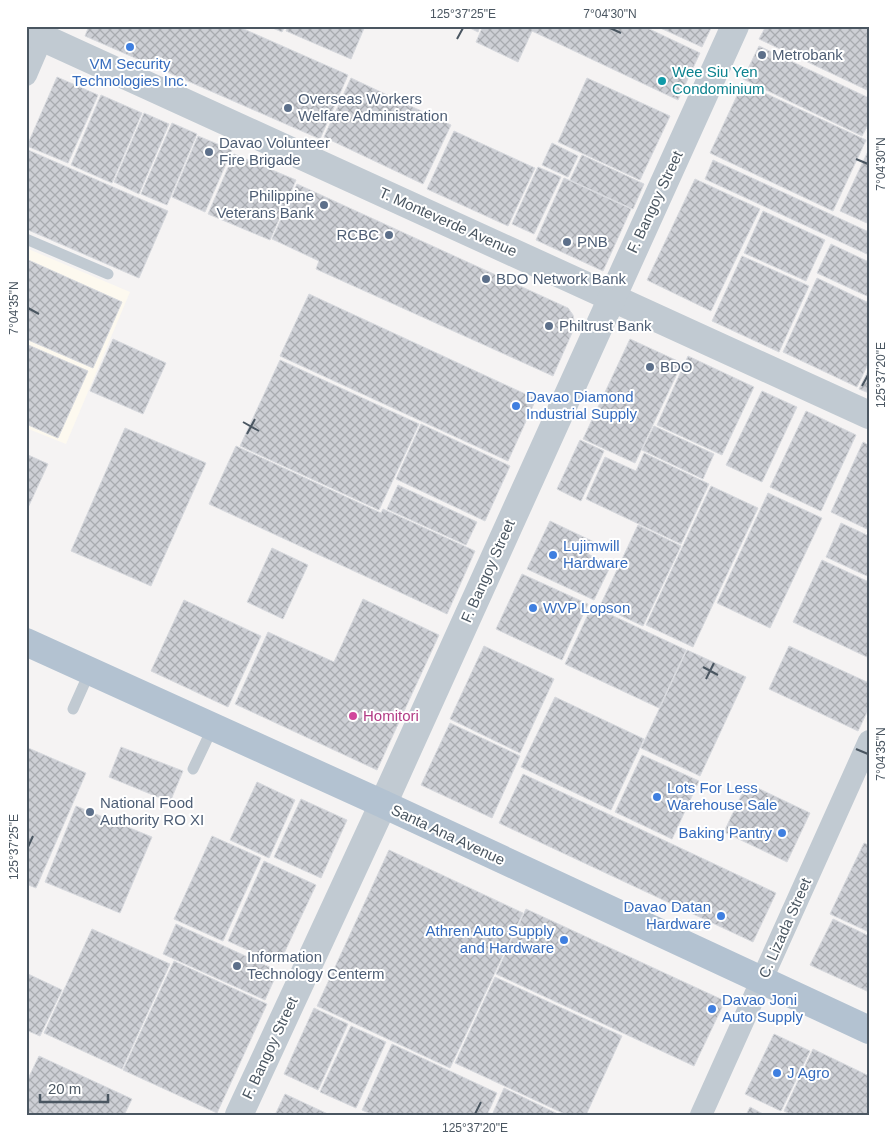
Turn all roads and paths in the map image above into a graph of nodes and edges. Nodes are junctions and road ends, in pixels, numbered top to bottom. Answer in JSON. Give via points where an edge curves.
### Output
{"nodes":[{"id":1,"x":735,"y":26,"type":"edge"},
{"id":2,"x":39,"y":31,"type":"edge"},
{"id":3,"x":26,"y":75,"type":"edge"},
{"id":4,"x":26,"y":239,"type":"edge"},
{"id":5,"x":108,"y":274,"type":"dead end"},
{"id":6,"x":612,"y":296,"type":"junction"},
{"id":7,"x":869,"y":414,"type":"edge"},
{"id":8,"x":26,"y":642,"type":"edge"},
{"id":9,"x":90,"y":671,"type":"junction"},
{"id":10,"x":72,"y":709,"type":"dead end"},
{"id":11,"x":212,"y":727,"type":"junction"},
{"id":12,"x":869,"y":741,"type":"edge"},
{"id":13,"x":193,"y":769,"type":"dead end"},
{"id":14,"x":383,"y":804,"type":"junction"},
{"id":15,"x":762,"y":980,"type":"junction"},
{"id":16,"x":869,"y":1030,"type":"edge"},
{"id":17,"x":239,"y":1115,"type":"edge"},
{"id":18,"x":701,"y":1115,"type":"edge"}],
"edges":[{"from":1,"to":6,"type":"street","name":"F. Bangoy Street"},
{"from":2,"to":3,"type":"street"},
{"from":2,"to":6,"type":"street","name":"T. Monteverde Avenue"},
{"from":4,"to":5,"type":"lane"},
{"from":6,"to":7,"type":"street","name":"T. Monteverde Avenue"},
{"from":6,"to":14,"type":"street","name":"F. Bangoy Street"},
{"from":8,"to":9,"type":"main road","name":"Santa Ana Avenue"},
{"from":9,"to":10,"type":"lane"},
{"from":9,"to":11,"type":"main road","name":"Santa Ana Avenue"},
{"from":11,"to":13,"type":"lane"},
{"from":11,"to":14,"type":"main road","name":"Santa Ana Avenue"},
{"from":12,"to":15,"type":"street","name":"C. Lizada Street"},
{"from":14,"to":15,"type":"main road","name":"Santa Ana Avenue"},
{"from":14,"to":17,"type":"street","name":"F. Bangoy Street"},
{"from":15,"to":16,"type":"main road","name":"Santa Ana Avenue"},
{"from":15,"to":18,"type":"street","name":"C. Lizada Street"}]}
